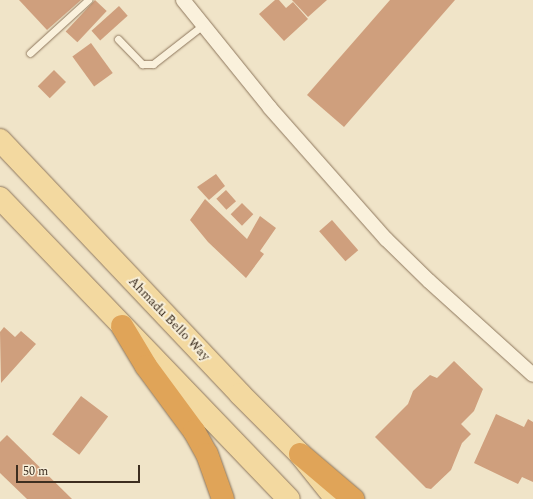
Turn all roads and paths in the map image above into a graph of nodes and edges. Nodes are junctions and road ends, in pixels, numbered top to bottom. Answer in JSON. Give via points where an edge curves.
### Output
{"nodes":[{"id":1,"x":88,"y":0,"type":"edge"},
{"id":2,"x":183,"y":0,"type":"edge"},
{"id":3,"x":203,"y":25,"type":"junction"},
{"id":4,"x":118,"y":39,"type":"dead end"},
{"id":5,"x":30,"y":53,"type":"dead end"},
{"id":6,"x":0,"y":140,"type":"edge"},
{"id":7,"x":0,"y":198,"type":"edge"},
{"id":8,"x":122,"y":326,"type":"junction"},
{"id":9,"x":533,"y":375,"type":"edge"},
{"id":10,"x":300,"y":454,"type":"junction"},
{"id":11,"x":223,"y":499,"type":"edge"},
{"id":12,"x":289,"y":499,"type":"edge"},
{"id":13,"x":336,"y":499,"type":"edge"},
{"id":14,"x":353,"y":499,"type":"edge"}],
"edges":[{"from":1,"to":5,"type":"lane"},
{"from":2,"to":3,"type":"street"},
{"from":3,"to":4,"type":"lane","via":[[153,64],[142,64]]},
{"from":3,"to":9,"type":"street","via":[[270,108],[386,239]]},
{"from":6,"to":10,"type":"main road","name":"Ahmadu Bello Way"},
{"from":7,"to":8,"type":"main road"},
{"from":8,"to":11,"type":"highway","via":[[146,366],[194,431],[207,454]]},
{"from":8,"to":12,"type":"main road"},
{"from":10,"to":13,"type":"main road","name":"Ahmadu Bello Way"},
{"from":10,"to":14,"type":"highway"}]}
